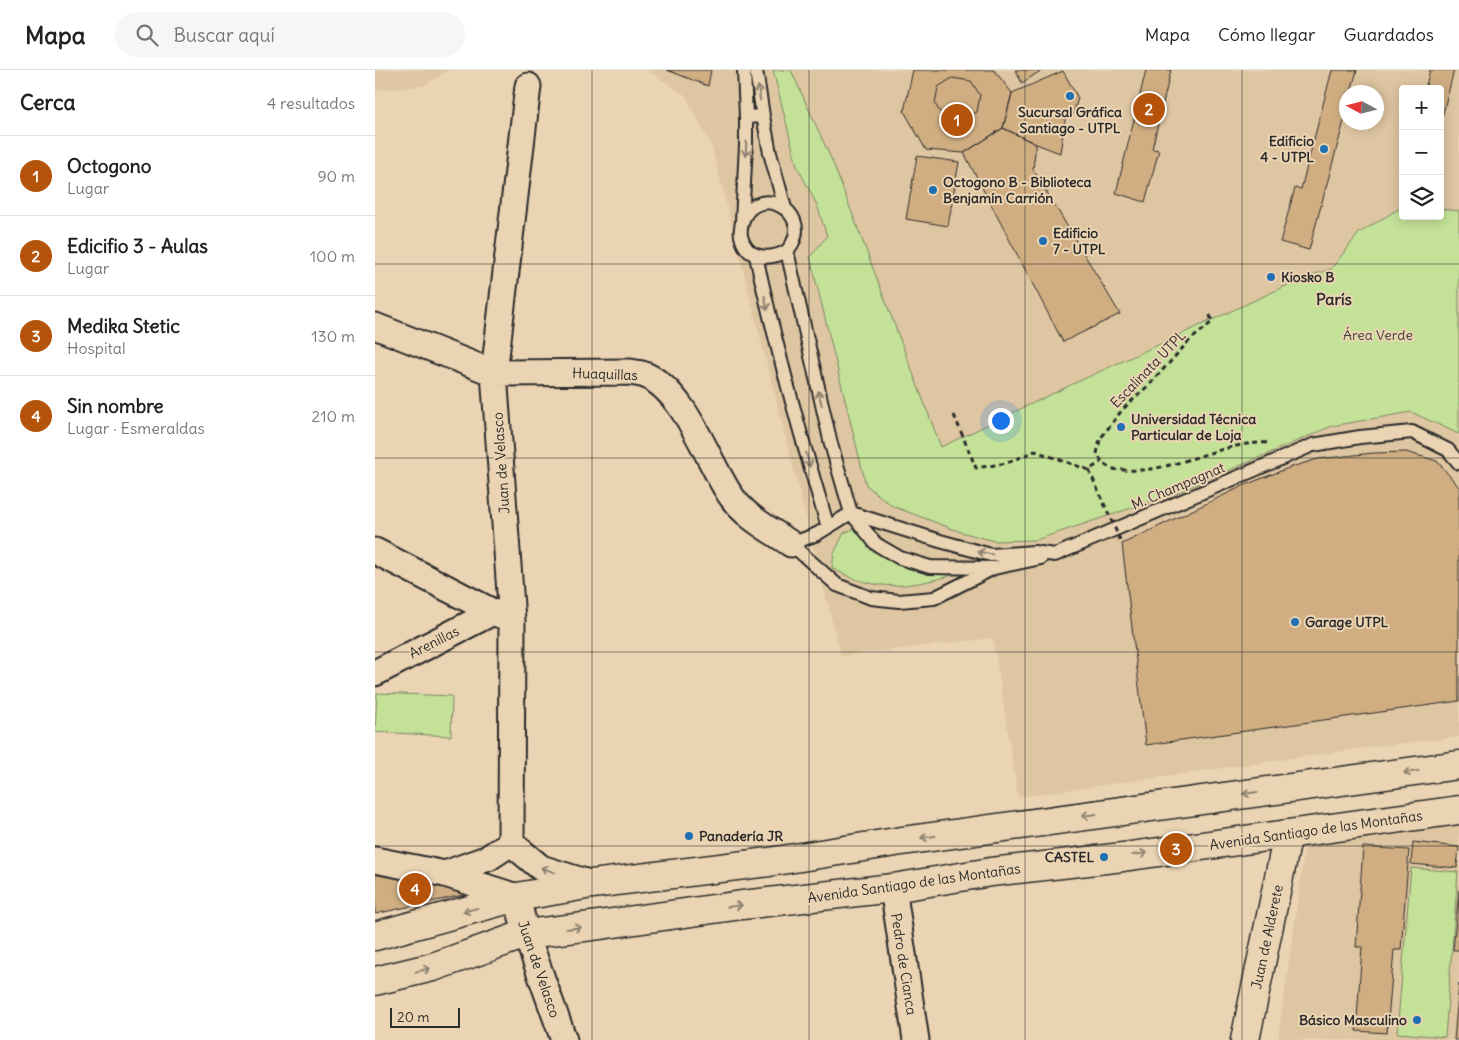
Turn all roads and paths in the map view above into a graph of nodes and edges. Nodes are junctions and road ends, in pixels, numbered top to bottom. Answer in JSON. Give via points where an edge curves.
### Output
{"nodes":[{"id":1,"x":744,"y":70,"type":"edge"},
{"id":2,"x":755,"y":70,"type":"edge"},
{"id":3,"x":528,"y":86,"type":"dead end"},
{"id":4,"x":763,"y":116,"type":"junction"},
{"id":5,"x":746,"y":117,"type":"junction"},
{"id":6,"x":785,"y":208,"type":"junction"},
{"id":7,"x":742,"y":222,"type":"junction"},
{"id":8,"x":787,"y":251,"type":"junction"},
{"id":9,"x":756,"y":256,"type":"junction"},
{"id":10,"x":1210,"y":315,"type":"dead end"},
{"id":11,"x":375,"y":326,"type":"edge"},
{"id":12,"x":494,"y":373,"type":"junction"},
{"id":13,"x":954,"y":415,"type":"dead end"},
{"id":14,"x":1313,"y":445,"type":"junction"},
{"id":15,"x":1101,"y":462,"type":"junction"},
{"id":16,"x":1459,"y":463,"type":"edge"},
{"id":17,"x":1089,"y":470,"type":"junction"},
{"id":18,"x":851,"y":513,"type":"junction"},
{"id":19,"x":828,"y":527,"type":"junction"},
{"id":20,"x":791,"y":544,"type":"junction"},
{"id":21,"x":1121,"y":544,"type":"dead end"},
{"id":22,"x":375,"y":551,"type":"edge"},
{"id":23,"x":1055,"y":555,"type":"junction"},
{"id":24,"x":994,"y":568,"type":"junction"},
{"id":25,"x":502,"y":616,"type":"junction"},
{"id":26,"x":375,"y":673,"type":"edge"},
{"id":27,"x":1459,"y":765,"type":"edge"},
{"id":28,"x":1459,"y":810,"type":"edge"},
{"id":29,"x":1288,"y":834,"type":"junction"},
{"id":30,"x":511,"y":843,"type":"junction"},
{"id":31,"x":375,"y":860,"type":"edge"},
{"id":32,"x":445,"y":874,"type":"junction"},
{"id":33,"x":591,"y":884,"type":"junction"},
{"id":34,"x":893,"y":888,"type":"junction"},
{"id":35,"x":517,"y":897,"type":"junction"},
{"id":36,"x":526,"y":934,"type":"junction"},
{"id":37,"x":375,"y":936,"type":"edge"},
{"id":38,"x":375,"y":981,"type":"edge"},
{"id":39,"x":564,"y":1040,"type":"edge"},
{"id":40,"x":916,"y":1040,"type":"edge"},
{"id":41,"x":1245,"y":1040,"type":"edge"}],
"edges":[{"from":1,"to":5,"type":"lane"},
{"from":4,"to":2,"type":"lane","one_way":true},
{"from":3,"to":12,"type":"street","name":"Juan de Velasco"},
{"from":4,"to":5,"type":"lane"},
{"from":4,"to":6,"type":"lane"},
{"from":5,"to":7,"type":"lane","one_way":true},
{"from":6,"to":7,"type":"lane","via":[[765,202],[747,212]]},
{"from":6,"to":8,"type":"lane","via":[[793,217],[796,229],[794,241]]},
{"from":7,"to":9,"type":"lane","via":[[741,235],[746,247]]},
{"from":8,"to":9,"type":"lane","via":[[767,258]]},
{"from":18,"to":8,"type":"lane","one_way":true,"via":[[831,444]]},
{"from":9,"to":19,"type":"lane","one_way":true,"via":[[769,316]]},
{"from":10,"to":15,"type":"path","name":"Escalinata UTPL","via":[[1212,322],[1122,410],[1099,439],[1097,454]]},
{"from":11,"to":12,"type":"street","name":"Huaquillas"},
{"from":12,"to":20,"type":"street","name":"Huaquillas","via":[[630,372],[644,375],[661,385],[677,403],[731,497],[748,515]]},
{"from":12,"to":25,"type":"street","name":"Juan de Velasco"},
{"from":13,"to":17,"type":"path","via":[[976,468],[1035,452]]},
{"from":14,"to":15,"type":"path","via":[[1257,442],[1173,465],[1133,471],[1114,469]]},
{"from":14,"to":16,"type":"lane","name":"M. Champagnat","via":[[1411,432],[1448,450]]},
{"from":14,"to":23,"type":"lane","name":"M. Champagnat"},
{"from":15,"to":17,"type":"path"},
{"from":17,"to":21,"type":"path","bridge":true},
{"from":18,"to":19,"type":"lane"},
{"from":23,"to":18,"type":"lane","one_way":true,"via":[[1034,552],[991,555]]},
{"from":18,"to":24,"type":"lane","via":[[877,544],[900,558],[930,567]]},
{"from":19,"to":20,"type":"lane"},
{"from":20,"to":24,"type":"lane","name":"M. Champagnat","via":[[837,585],[871,598],[899,601],[934,598]]},
{"from":22,"to":25,"type":"street"},
{"from":23,"to":24,"type":"lane","name":"M. Champagnat"},
{"from":25,"to":26,"type":"street","name":"Arenillas"},
{"from":25,"to":30,"type":"street","name":"Juan de Velasco"},
{"from":27,"to":33,"type":"main road","one_way":true},
{"from":28,"to":29,"type":"main road","name":"Avenida Santiago de las Montañas"},
{"from":34,"to":29,"type":"main road","name":"Avenida Santiago de las Montañas","one_way":true,"via":[[991,872]]},
{"from":29,"to":41,"type":"main road","name":"Juan de Alderete"},
{"from":30,"to":32,"type":"street","via":[[489,858]]},
{"from":33,"to":30,"type":"street","one_way":true,"via":[[541,868]]},
{"from":31,"to":32,"type":"street"},
{"from":32,"to":35,"type":"street"},
{"from":33,"to":35,"type":"main road"},
{"from":36,"to":34,"type":"main road","name":"Avenida Santiago de las Montañas","one_way":true,"via":[[742,904]]},
{"from":34,"to":40,"type":"street","name":"Pedro de Cianca"},
{"from":35,"to":36,"type":"street","name":"Juan de Velasco"},
{"from":35,"to":37,"type":"main road","one_way":true},
{"from":38,"to":36,"type":"main road","name":"Avenida Santiago de las Montañas","one_way":true,"via":[[433,968]]},
{"from":36,"to":39,"type":"street","name":"Juan de Velasco"}]}
